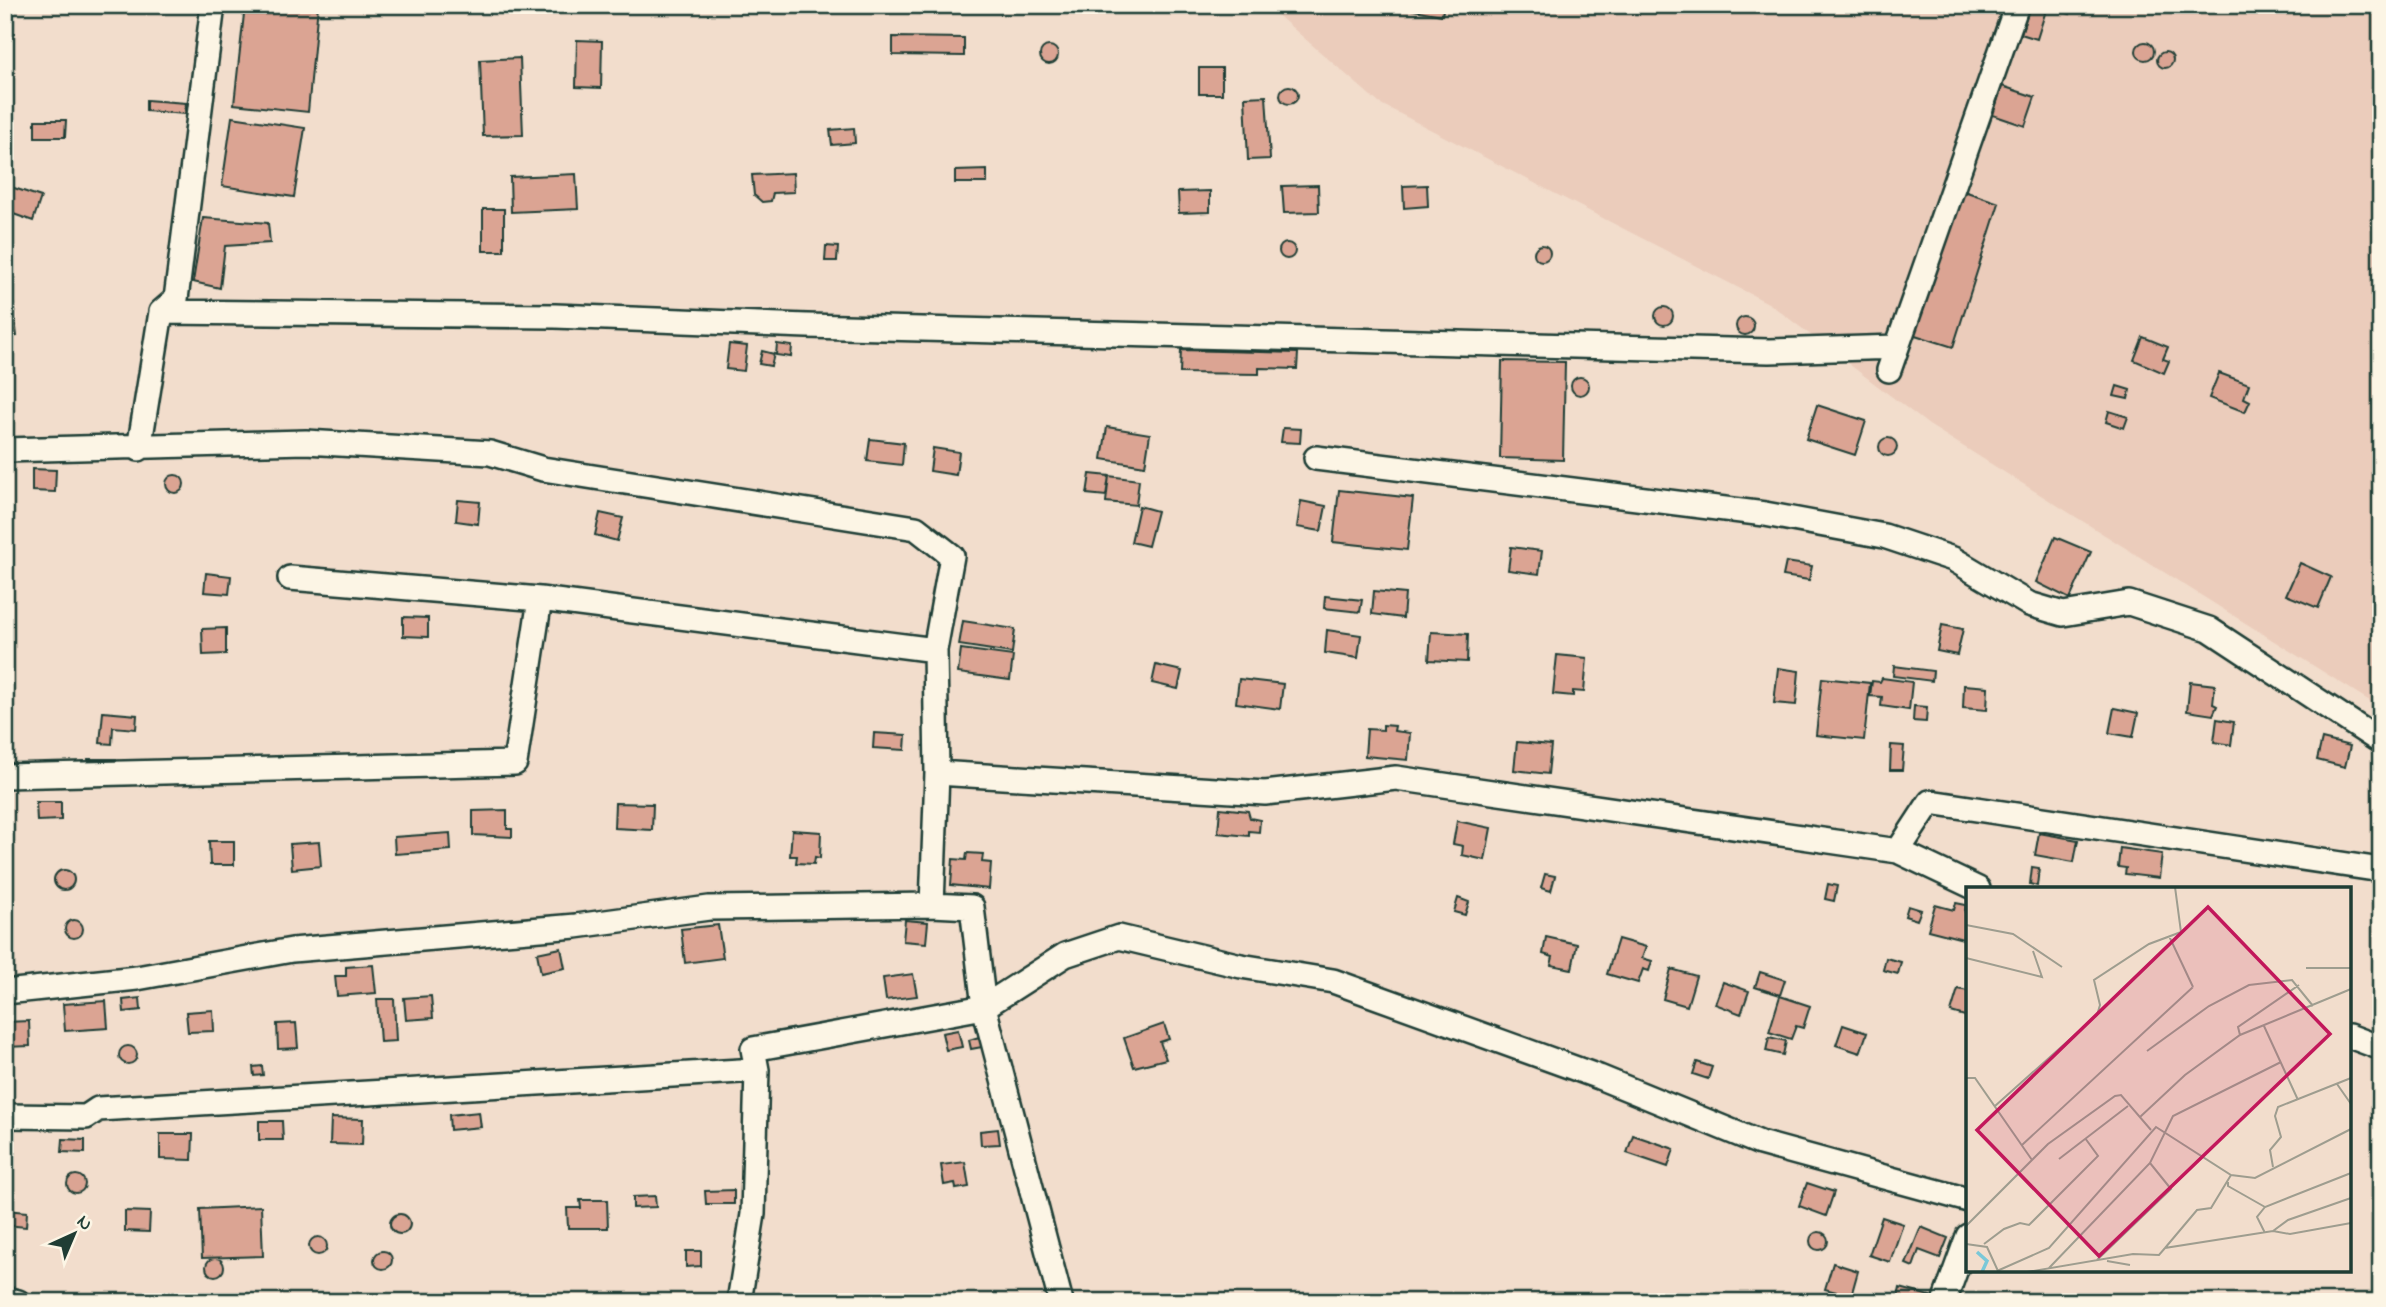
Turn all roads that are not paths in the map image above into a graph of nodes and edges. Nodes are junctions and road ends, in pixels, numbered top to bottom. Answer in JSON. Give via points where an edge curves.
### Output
{"nodes":[{"id":1,"x":213,"y":5,"type":"edge"},
{"id":2,"x":2017,"y":5,"type":"edge"},
{"id":3,"x":161,"y":312,"type":"junction"},
{"id":4,"x":1897,"y":347,"type":"junction"},
{"id":5,"x":1889,"y":370,"type":"dead end"},
{"id":6,"x":139,"y":449,"type":"junction"},
{"id":7,"x":5,"y":450,"type":"edge"},
{"id":8,"x":1316,"y":458,"type":"dead end"},
{"id":9,"x":290,"y":578,"type":"dead end"},
{"id":10,"x":540,"y":600,"type":"junction"},
{"id":11,"x":935,"y":650,"type":"junction"},
{"id":12,"x":2381,"y":742,"type":"edge"},
{"id":13,"x":937,"y":773,"type":"junction"},
{"id":14,"x":5,"y":776,"type":"edge"},
{"id":15,"x":1898,"y":851,"type":"junction"},
{"id":16,"x":2381,"y":870,"type":"edge"},
{"id":17,"x":1974,"y":887,"type":"edge"},
{"id":18,"x":932,"y":905,"type":"junction"},
{"id":19,"x":5,"y":992,"type":"edge"},
{"id":20,"x":984,"y":1007,"type":"junction"},
{"id":21,"x":2351,"y":1037,"type":"edge"},
{"id":22,"x":2381,"y":1048,"type":"edge"},
{"id":23,"x":757,"y":1070,"type":"junction"},
{"id":24,"x":5,"y":1116,"type":"edge"},
{"id":25,"x":1966,"y":1199,"type":"edge"},
{"id":26,"x":1966,"y":1242,"type":"edge"},
{"id":27,"x":5,"y":1299,"type":"edge"},
{"id":28,"x":18,"y":1302,"type":"edge"},
{"id":29,"x":739,"y":1302,"type":"edge"},
{"id":30,"x":1061,"y":1302,"type":"edge"},
{"id":31,"x":1944,"y":1302,"type":"edge"}],
"edges":[{"from":1,"to":3,"type":"street","via":[[176,299]]},
{"from":2,"to":4,"type":"street"},
{"from":3,"to":4,"type":"street","via":[[694,319],[807,326],[1755,350]]},
{"from":3,"to":6,"type":"street"},
{"from":4,"to":5,"type":"street"},
{"from":6,"to":7,"type":"street"},
{"from":6,"to":11,"type":"street","via":[[306,442],[490,453],[543,469],[916,528],[952,556]]},
{"from":8,"to":12,"type":"street","via":[[1765,514],[1884,536],[1953,559],[2029,604],[2063,614],[2129,603],[2209,629]]},
{"from":9,"to":10,"type":"street"},
{"from":10,"to":11,"type":"street"},
{"from":10,"to":14,"type":"street","via":[[514,764]]},
{"from":11,"to":13,"type":"street"},
{"from":13,"to":15,"type":"street","via":[[1265,793],[1396,778]]},
{"from":13,"to":18,"type":"street"},
{"from":15,"to":16,"type":"street","via":[[1930,802]]},
{"from":15,"to":17,"type":"street"},
{"from":18,"to":19,"type":"street","via":[[709,908],[576,926],[292,950],[137,978]]},
{"from":18,"to":20,"type":"street","via":[[972,907]]},
{"from":20,"to":23,"type":"street","via":[[753,1049]]},
{"from":20,"to":25,"type":"street","via":[[1065,955],[1119,937],[1241,966],[1333,981],[1599,1077],[1760,1143]]},
{"from":20,"to":30,"type":"street"},
{"from":21,"to":22,"type":"street"},
{"from":23,"to":24,"type":"street","via":[[97,1109],[86,1117]]},
{"from":23,"to":29,"type":"street","via":[[753,1214]]},
{"from":26,"to":31,"type":"street"},
{"from":27,"to":28,"type":"street"}]}
